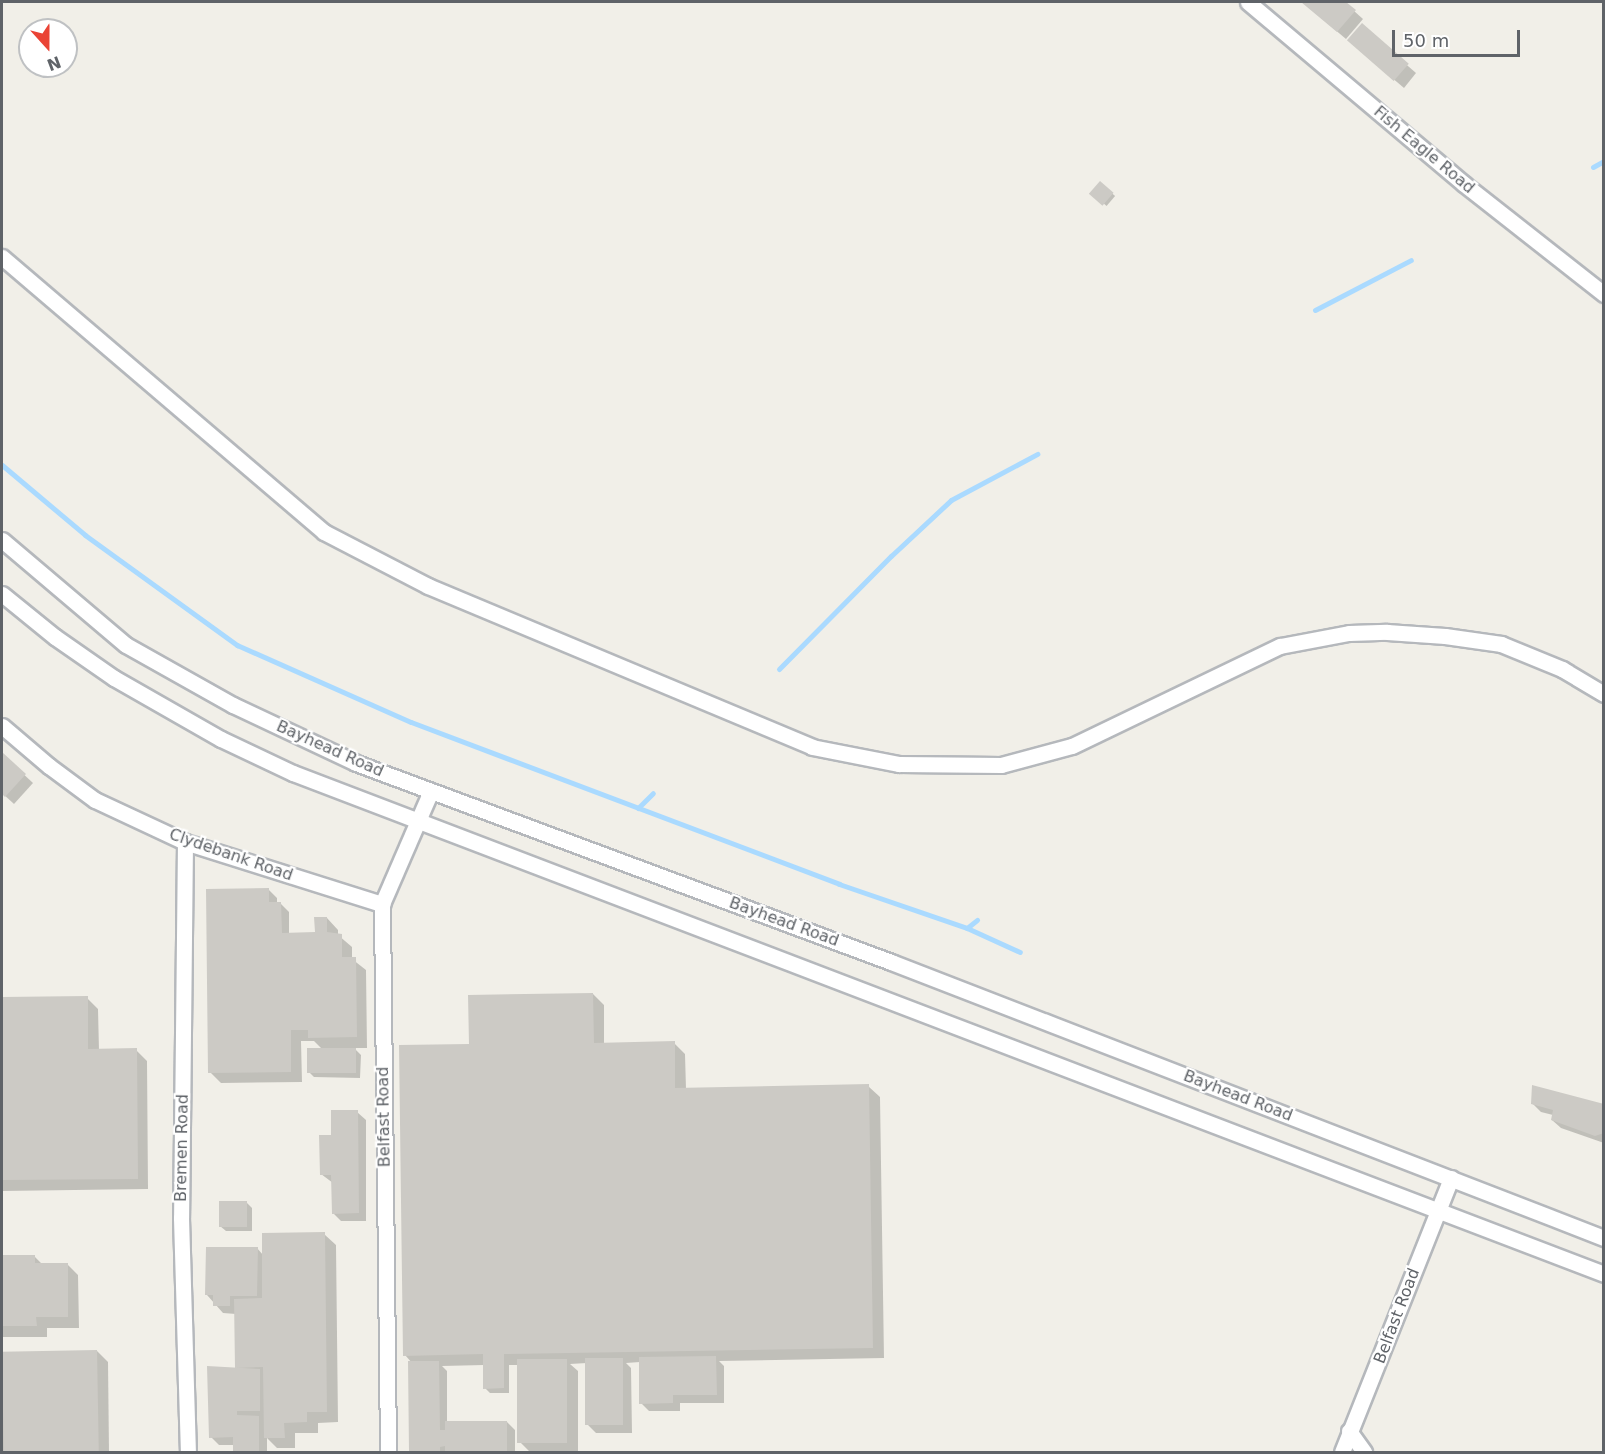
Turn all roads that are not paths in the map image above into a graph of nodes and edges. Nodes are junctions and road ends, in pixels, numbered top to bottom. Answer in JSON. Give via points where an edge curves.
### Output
{"nodes":[{"id":1,"x":1248,"y":2,"type":"edge"},
{"id":2,"x":2,"y":257,"type":"edge"},
{"id":3,"x":1604,"y":294,"type":"edge"},
{"id":4,"x":2,"y":540,"type":"edge"},
{"id":5,"x":2,"y":594,"type":"edge"},
{"id":6,"x":1604,"y":694,"type":"edge"},
{"id":7,"x":2,"y":726,"type":"edge"},
{"id":8,"x":431,"y":791,"type":"junction"},
{"id":9,"x":418,"y":821,"type":"junction"},
{"id":10,"x":185,"y":842,"type":"junction"},
{"id":11,"x":382,"y":904,"type":"junction"},
{"id":12,"x":1451,"y":1179,"type":"junction"},
{"id":13,"x":1438,"y":1210,"type":"junction"},
{"id":14,"x":1604,"y":1238,"type":"edge"},
{"id":15,"x":1604,"y":1274,"type":"edge"},
{"id":16,"x":1349,"y":1431,"type":"junction"},
{"id":17,"x":188,"y":1452,"type":"edge"},
{"id":18,"x":388,"y":1452,"type":"edge"},
{"id":19,"x":1342,"y":1452,"type":"edge"},
{"id":20,"x":1364,"y":1452,"type":"edge"}],
"edges":[{"from":1,"to":3,"type":"street","name":"Fish Eagle Road","via":[[1464,184]]},
{"from":2,"to":6,"type":"street","via":[[324,532],[428,586],[812,747],[898,764],[1001,765],[1072,746],[1280,646],[1349,633],[1445,636],[1501,644],[1562,669]]},
{"from":4,"to":8,"type":"street","name":"Bayhead Road","via":[[126,645],[233,705],[357,763]]},
{"from":5,"to":9,"type":"street","name":"Bayhead Road","via":[[114,678],[177,715],[293,773]]},
{"from":7,"to":10,"type":"street","name":"Clydebank Road","via":[[95,800]]},
{"from":8,"to":9,"type":"street","name":"Belfast Road"},
{"from":8,"to":12,"type":"street","name":"Bayhead Road","via":[[891,962]]},
{"from":9,"to":11,"type":"street","name":"Belfast Road"},
{"from":9,"to":13,"type":"street","name":"Bayhead Road"},
{"from":10,"to":11,"type":"street","name":"Clydebank Road"},
{"from":10,"to":17,"type":"street","name":"Bremen Road","via":[[181,1218]]},
{"from":11,"to":18,"type":"street","name":"Belfast Road"},
{"from":12,"to":13,"type":"street","name":"Belfast Road"},
{"from":12,"to":14,"type":"street","name":"Bayhead Road"},
{"from":13,"to":15,"type":"street","name":"Bayhead Road"},
{"from":13,"to":16,"type":"street","name":"Belfast Road"},
{"from":16,"to":19,"type":"street","name":"Belfast Road"},
{"from":16,"to":20,"type":"street"}]}
